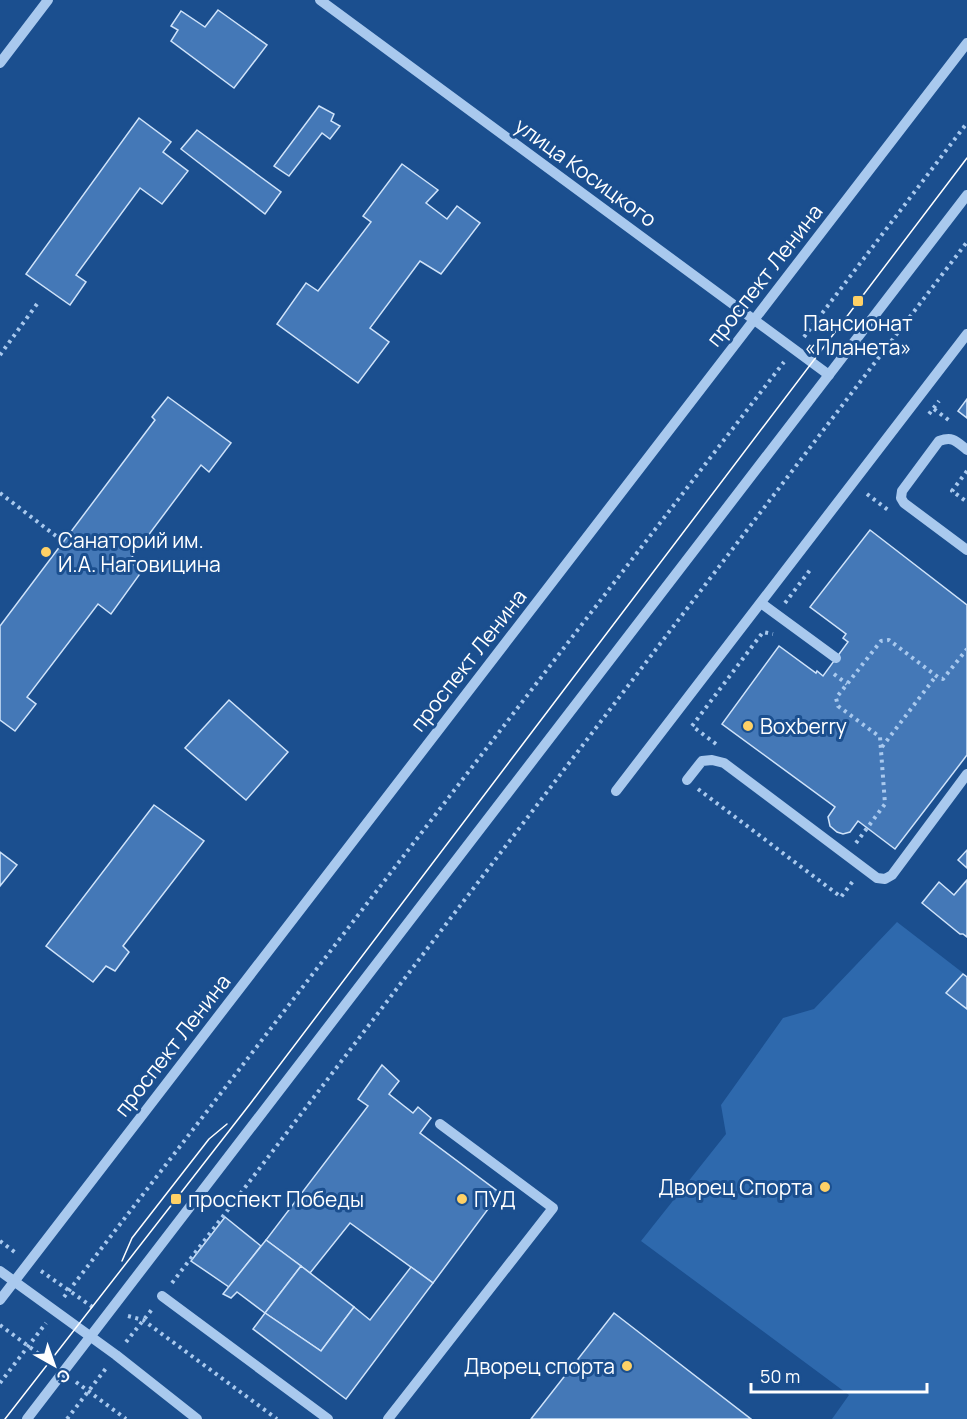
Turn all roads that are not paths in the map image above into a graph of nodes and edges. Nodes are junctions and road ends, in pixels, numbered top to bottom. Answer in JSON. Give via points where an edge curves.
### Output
{"nodes":[{"id":1,"x":48,"y":0,"type":"edge"},
{"id":2,"x":321,"y":0,"type":"edge"},
{"id":3,"x":967,"y":43,"type":"edge"},
{"id":4,"x":0,"y":63,"type":"edge"},
{"id":5,"x":967,"y":195,"type":"edge"},
{"id":6,"x":754,"y":320,"type":"junction"},
{"id":7,"x":967,"y":334,"type":"edge"},
{"id":8,"x":829,"y":375,"type":"junction"},
{"id":9,"x":967,"y":450,"type":"edge"},
{"id":10,"x":967,"y":550,"type":"edge"},
{"id":11,"x":761,"y":603,"type":"junction"},
{"id":12,"x":836,"y":658,"type":"dead end"},
{"id":13,"x":967,"y":774,"type":"edge"},
{"id":14,"x":687,"y":780,"type":"road end"},
{"id":15,"x":616,"y":791,"type":"dead end"},
{"id":16,"x":440,"y":1124,"type":"dead end"},
{"id":17,"x":0,"y":1270,"type":"edge"},
{"id":18,"x":15,"y":1281,"type":"junction"},
{"id":19,"x":162,"y":1296,"type":"road end"},
{"id":20,"x":0,"y":1300,"type":"edge"},
{"id":21,"x":91,"y":1336,"type":"junction"},
{"id":22,"x":27,"y":1419,"type":"edge"},
{"id":23,"x":197,"y":1419,"type":"edge"},
{"id":24,"x":328,"y":1419,"type":"edge"},
{"id":25,"x":388,"y":1419,"type":"edge"}],
"edges":[{"from":1,"to":4,"type":"street"},
{"from":2,"to":6,"type":"street","name":"улица Косицкого"},
{"from":3,"to":6,"type":"street","name":"проспект Ленина"},
{"from":5,"to":8,"type":"street"},
{"from":6,"to":8,"type":"street","name":"улица Косицкого"},
{"from":6,"to":18,"type":"street","name":"проспект Ленина"},
{"from":7,"to":11,"type":"street"},
{"from":8,"to":21,"type":"street"},
{"from":9,"to":10,"type":"street","via":[[954,439],[939,441],[902,491],[901,498]]},
{"from":11,"to":12,"type":"street"},
{"from":11,"to":15,"type":"street"},
{"from":13,"to":14,"type":"street","via":[[892,875],[885,879],[877,879],[724,764],[712,759],[702,761]]},
{"from":16,"to":25,"type":"street","via":[[553,1208]]},
{"from":17,"to":18,"type":"street"},
{"from":18,"to":20,"type":"street","name":"проспект Ленина"},
{"from":18,"to":21,"type":"street"},
{"from":19,"to":24,"type":"street"},
{"from":21,"to":22,"type":"street"},
{"from":21,"to":23,"type":"street"}]}
